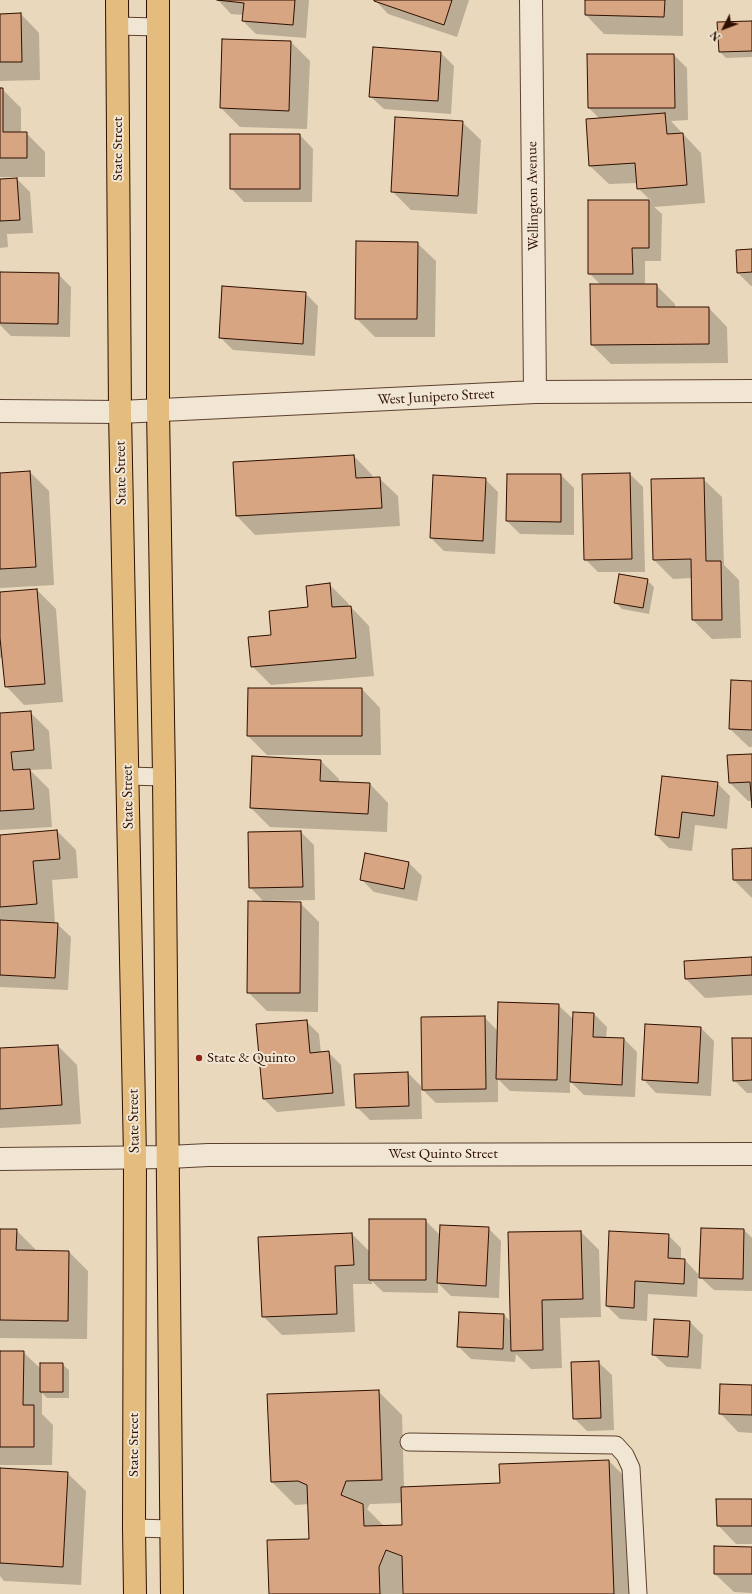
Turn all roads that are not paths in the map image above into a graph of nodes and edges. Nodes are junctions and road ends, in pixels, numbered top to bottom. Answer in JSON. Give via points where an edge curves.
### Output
{"nodes":[{"id":1,"x":117,"y":0,"type":"edge"},
{"id":2,"x":158,"y":0,"type":"edge"},
{"id":3,"x":531,"y":0,"type":"edge"},
{"id":4,"x":117,"y":26,"type":"junction"},
{"id":5,"x":158,"y":27,"type":"junction"},
{"id":6,"x":752,"y":390,"type":"edge"},
{"id":7,"x":535,"y":392,"type":"junction"},
{"id":8,"x":158,"y":410,"type":"junction"},
{"id":9,"x":0,"y":411,"type":"edge"},
{"id":10,"x":120,"y":412,"type":"junction"},
{"id":11,"x":127,"y":776,"type":"junction"},
{"id":12,"x":164,"y":777,"type":"junction"},
{"id":13,"x":752,"y":1154,"type":"edge"},
{"id":14,"x":135,"y":1157,"type":"junction"},
{"id":15,"x":169,"y":1157,"type":"junction"},
{"id":16,"x":0,"y":1159,"type":"edge"},
{"id":17,"x":409,"y":1442,"type":"dead end"},
{"id":18,"x":134,"y":1528,"type":"junction"},
{"id":19,"x":171,"y":1529,"type":"junction"},
{"id":20,"x":135,"y":1594,"type":"edge"},
{"id":21,"x":172,"y":1594,"type":"edge"},
{"id":22,"x":638,"y":1594,"type":"edge"}],
"edges":[{"from":1,"to":4,"type":"main road","name":"State Street"},
{"from":2,"to":5,"type":"main road"},
{"from":3,"to":7,"type":"street","name":"Wellington Avenue"},
{"from":4,"to":5,"type":"lane"},
{"from":4,"to":10,"type":"main road","name":"State Street"},
{"from":5,"to":8,"type":"main road"},
{"from":6,"to":7,"type":"street","name":"West Junipero Street"},
{"from":7,"to":8,"type":"street","name":"West Junipero Street"},
{"from":8,"to":10,"type":"street","name":"West Junipero Street"},
{"from":8,"to":12,"type":"main road"},
{"from":9,"to":10,"type":"street","name":"West Junipero Street"},
{"from":10,"to":11,"type":"main road","name":"State Street"},
{"from":11,"to":12,"type":"lane"},
{"from":11,"to":14,"type":"main road","name":"State Street"},
{"from":12,"to":15,"type":"main road"},
{"from":13,"to":15,"type":"street","name":"West Quinto Street"},
{"from":14,"to":15,"type":"street","name":"West Quinto Street"},
{"from":14,"to":16,"type":"street","name":"West Quinto Street"},
{"from":14,"to":18,"type":"main road","name":"State Street"},
{"from":15,"to":19,"type":"main road"},
{"from":17,"to":22,"type":"lane","via":[[616,1445],[625,1455],[631,1468]]},
{"from":18,"to":19,"type":"lane"},
{"from":18,"to":20,"type":"main road","name":"State Street"},
{"from":19,"to":21,"type":"main road"}]}
